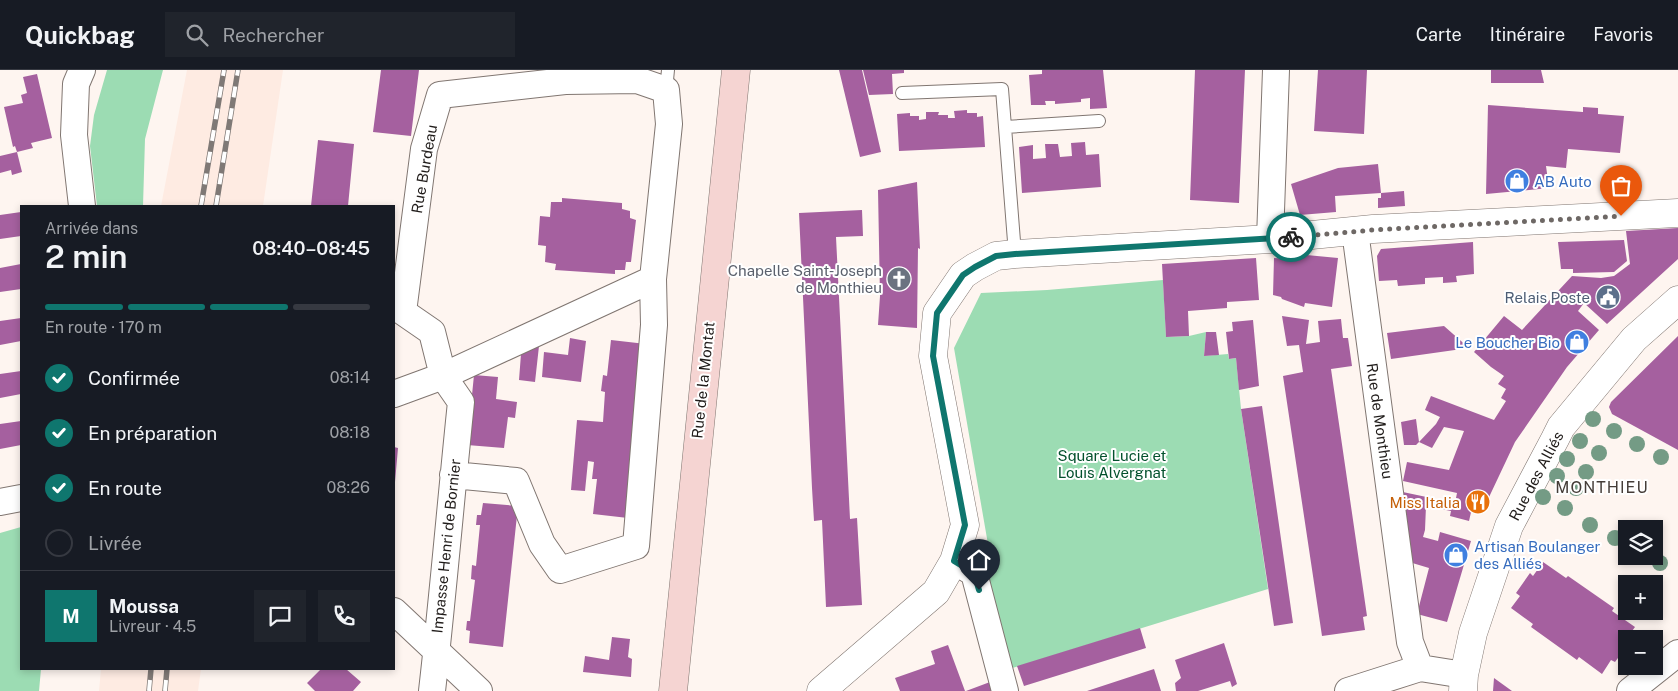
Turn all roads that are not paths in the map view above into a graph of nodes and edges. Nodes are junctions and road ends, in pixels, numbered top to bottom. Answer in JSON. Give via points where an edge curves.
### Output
{"nodes":[{"id":1,"x":82,"y":70,"type":"edge"},
{"id":2,"x":736,"y":70,"type":"edge"},
{"id":3,"x":1276,"y":70,"type":"edge"},
{"id":4,"x":667,"y":80,"type":"edge"},
{"id":5,"x":902,"y":93,"type":"dead end"},
{"id":6,"x":1100,"y":121,"type":"dead end"},
{"id":7,"x":1005,"y":127,"type":"junction"},
{"id":8,"x":82,"y":205,"type":"edge"},
{"id":9,"x":1678,"y":212,"type":"edge"},
{"id":10,"x":1355,"y":231,"type":"junction"},
{"id":11,"x":1270,"y":239,"type":"junction"},
{"id":12,"x":1015,"y":254,"type":"junction"},
{"id":13,"x":653,"y":279,"type":"junction"},
{"id":14,"x":1678,"y":300,"type":"edge"},
{"id":15,"x":443,"y":376,"type":"junction"},
{"id":16,"x":395,"y":394,"type":"edge"},
{"id":17,"x":461,"y":402,"type":"joint"},
{"id":18,"x":453,"y":475,"type":"junction"},
{"id":19,"x":20,"y":498,"type":"edge"},
{"id":20,"x":0,"y":502,"type":"edge"},
{"id":21,"x":954,"y":561,"type":"junction"},
{"id":22,"x":395,"y":612,"type":"edge"},
{"id":23,"x":436,"y":651,"type":"junction"},
{"id":24,"x":1678,"y":653,"type":"edge"},
{"id":25,"x":1420,"y":668,"type":"junction"},
{"id":26,"x":1464,"y":683,"type":"edge"},
{"id":27,"x":432,"y":691,"type":"edge"},
{"id":28,"x":479,"y":691,"type":"edge"},
{"id":29,"x":673,"y":691,"type":"edge"},
{"id":30,"x":821,"y":691,"type":"edge"},
{"id":31,"x":1005,"y":691,"type":"edge"},
{"id":32,"x":1348,"y":691,"type":"edge"},
{"id":33,"x":1630,"y":691,"type":"edge"}],
"edges":[{"from":1,"to":8,"type":"street","via":[[76,84],[74,135]]},
{"from":2,"to":29,"type":"main road","name":"Rue de la Montat"},
{"from":3,"to":11,"type":"street"},
{"from":4,"to":13,"type":"street","name":"Rue Burdeau","via":[[669,124]]},
{"from":4,"to":15,"type":"street","name":"Rue Burdeau","via":[[565,81],[440,95],[424,149],[403,312],[432,332]]},
{"from":5,"to":7,"type":"lane","via":[[1002,89]]},
{"from":6,"to":7,"type":"lane"},
{"from":7,"to":12,"type":"lane"},
{"from":9,"to":10,"type":"street"},
{"from":10,"to":11,"type":"street"},
{"from":10,"to":25,"type":"street","name":"Rue de Monthieu","via":[[1410,642]]},
{"from":11,"to":12,"type":"street"},
{"from":12,"to":21,"type":"street","via":[[996,256],[963,275],[937,313],[933,356],[965,525]]},
{"from":13,"to":15,"type":"street"},
{"from":13,"to":18,"type":"street","name":"Rue Burdeau","via":[[654,325],[636,546],[560,570],[542,544],[516,481]]},
{"from":14,"to":26,"type":"street","name":"Rue des Alliés","via":[[1634,339],[1558,433],[1509,526],[1473,633]]},
{"from":15,"to":16,"type":"street"},
{"from":15,"to":17,"type":"street","name":"Rue Burdeau"},
{"from":17,"to":18,"type":"street","name":"Impasse Henri de Bornier"},
{"from":18,"to":23,"type":"street","name":"Impasse Henri de Bornier"},
{"from":19,"to":20,"type":"street"},
{"from":21,"to":30,"type":"street","via":[[936,592]]},
{"from":21,"to":31,"type":"street","via":[[974,573]]},
{"from":22,"to":23,"type":"street"},
{"from":23,"to":27,"type":"street","name":"Impasse Henri de Bornier"},
{"from":23,"to":28,"type":"street"},
{"from":24,"to":33,"type":"street"},
{"from":25,"to":26,"type":"street"},
{"from":25,"to":32,"type":"street"}]}
